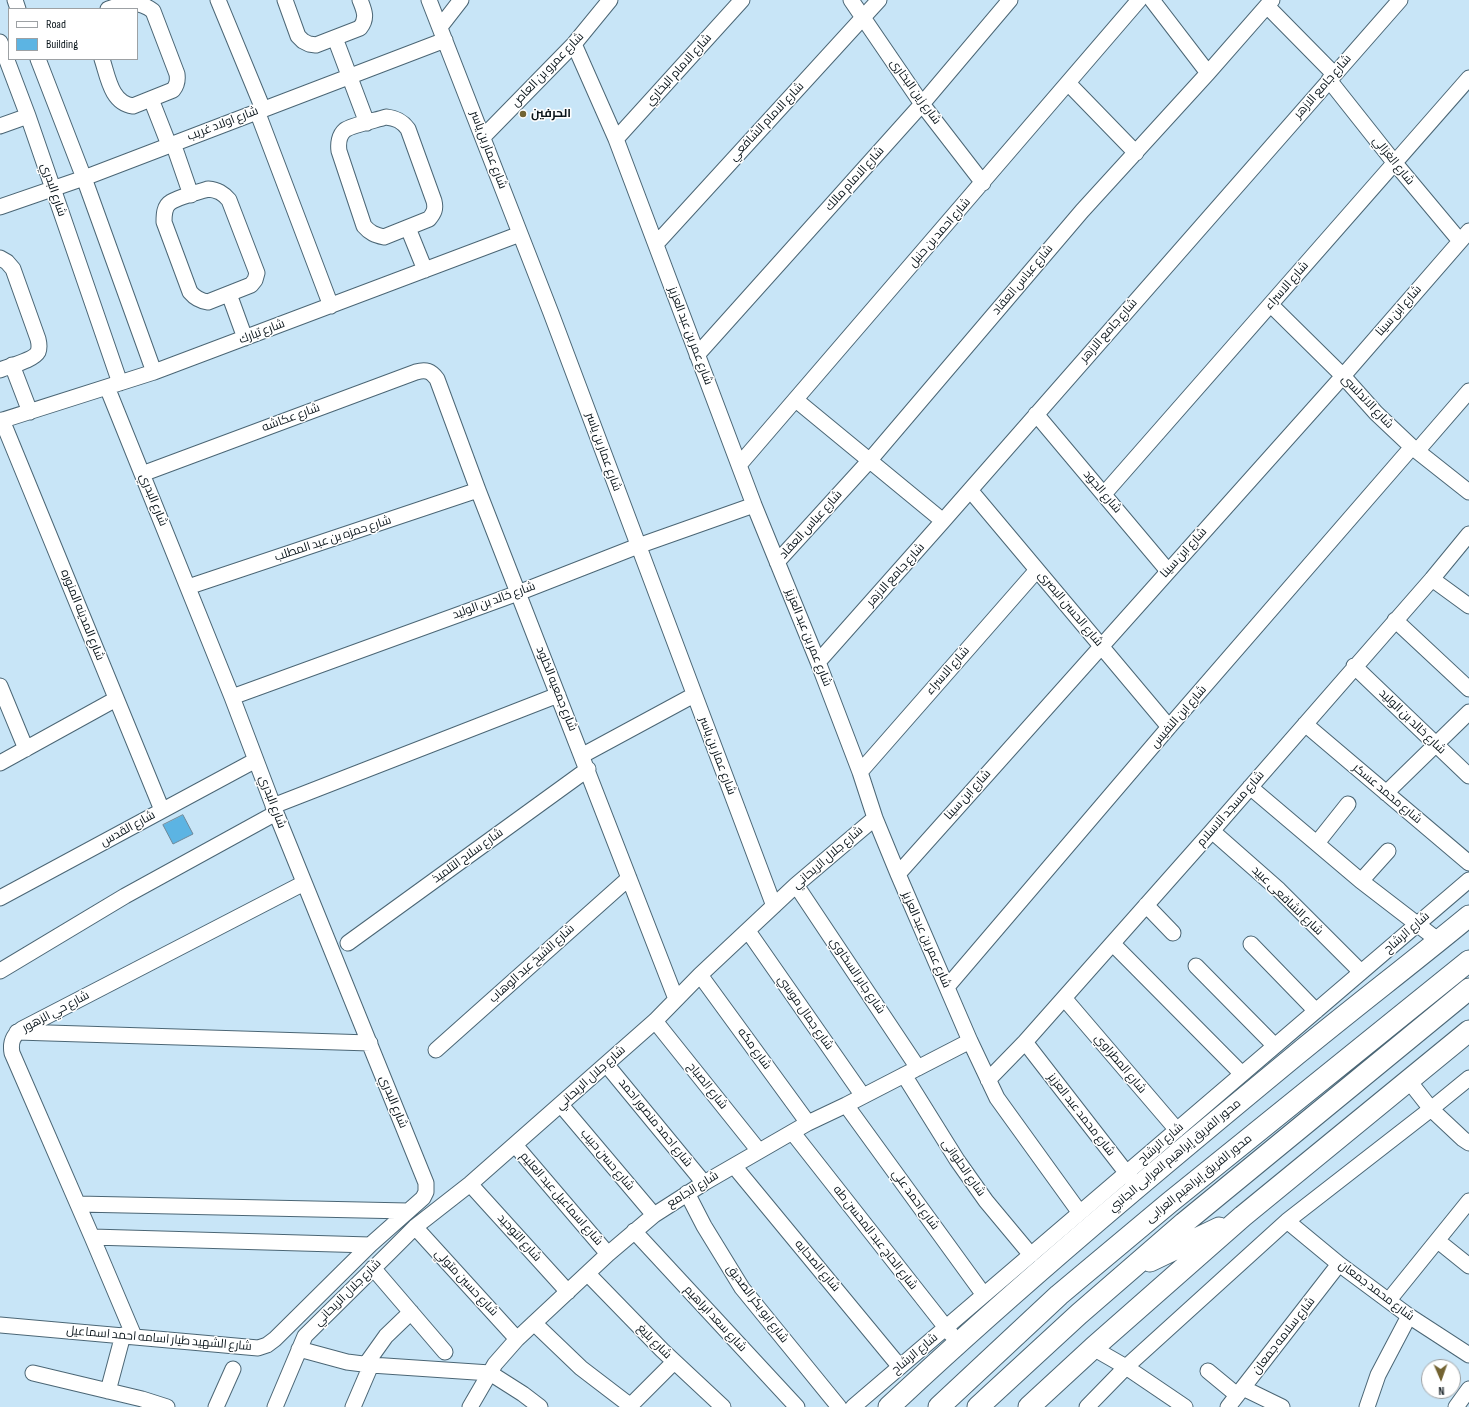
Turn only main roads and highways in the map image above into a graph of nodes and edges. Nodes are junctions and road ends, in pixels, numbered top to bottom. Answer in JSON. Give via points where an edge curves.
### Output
{"nodes":[{"id":1,"x":1469,"y":916,"type":"edge"},
{"id":2,"x":1469,"y":960,"type":"edge"},
{"id":3,"x":1469,"y":989,"type":"edge"},
{"id":4,"x":1469,"y":1031,"type":"edge"},
{"id":5,"x":1243,"y":1216,"type":"junction"},
{"id":6,"x":1126,"y":1273,"type":"junction"},
{"id":7,"x":889,"y":1407,"type":"edge"},
{"id":8,"x":938,"y":1407,"type":"edge"},
{"id":9,"x":978,"y":1407,"type":"edge"},
{"id":10,"x":1029,"y":1407,"type":"edge"}],
"edges":[{"from":1,"to":7,"type":"main road","name":"محور الفريق إبراهيم العرابى الجانبي","via":[[1298,1054],[1132,1180],[1091,1226],[952,1335]]},
{"from":2,"to":8,"type":"main road","name":"محور الفريق إبراهيم العرابى","via":[[1059,1295]]},
{"from":3,"to":6,"type":"main road","name":"محور الفريق إبراهيم العرابى"},
{"from":4,"to":5,"type":"main road"},
{"from":5,"to":6,"type":"main road"},
{"from":5,"to":10,"type":"main road"},
{"from":6,"to":9,"type":"main road","name":"محور الفريق إبراهيم العرابى"}]}
